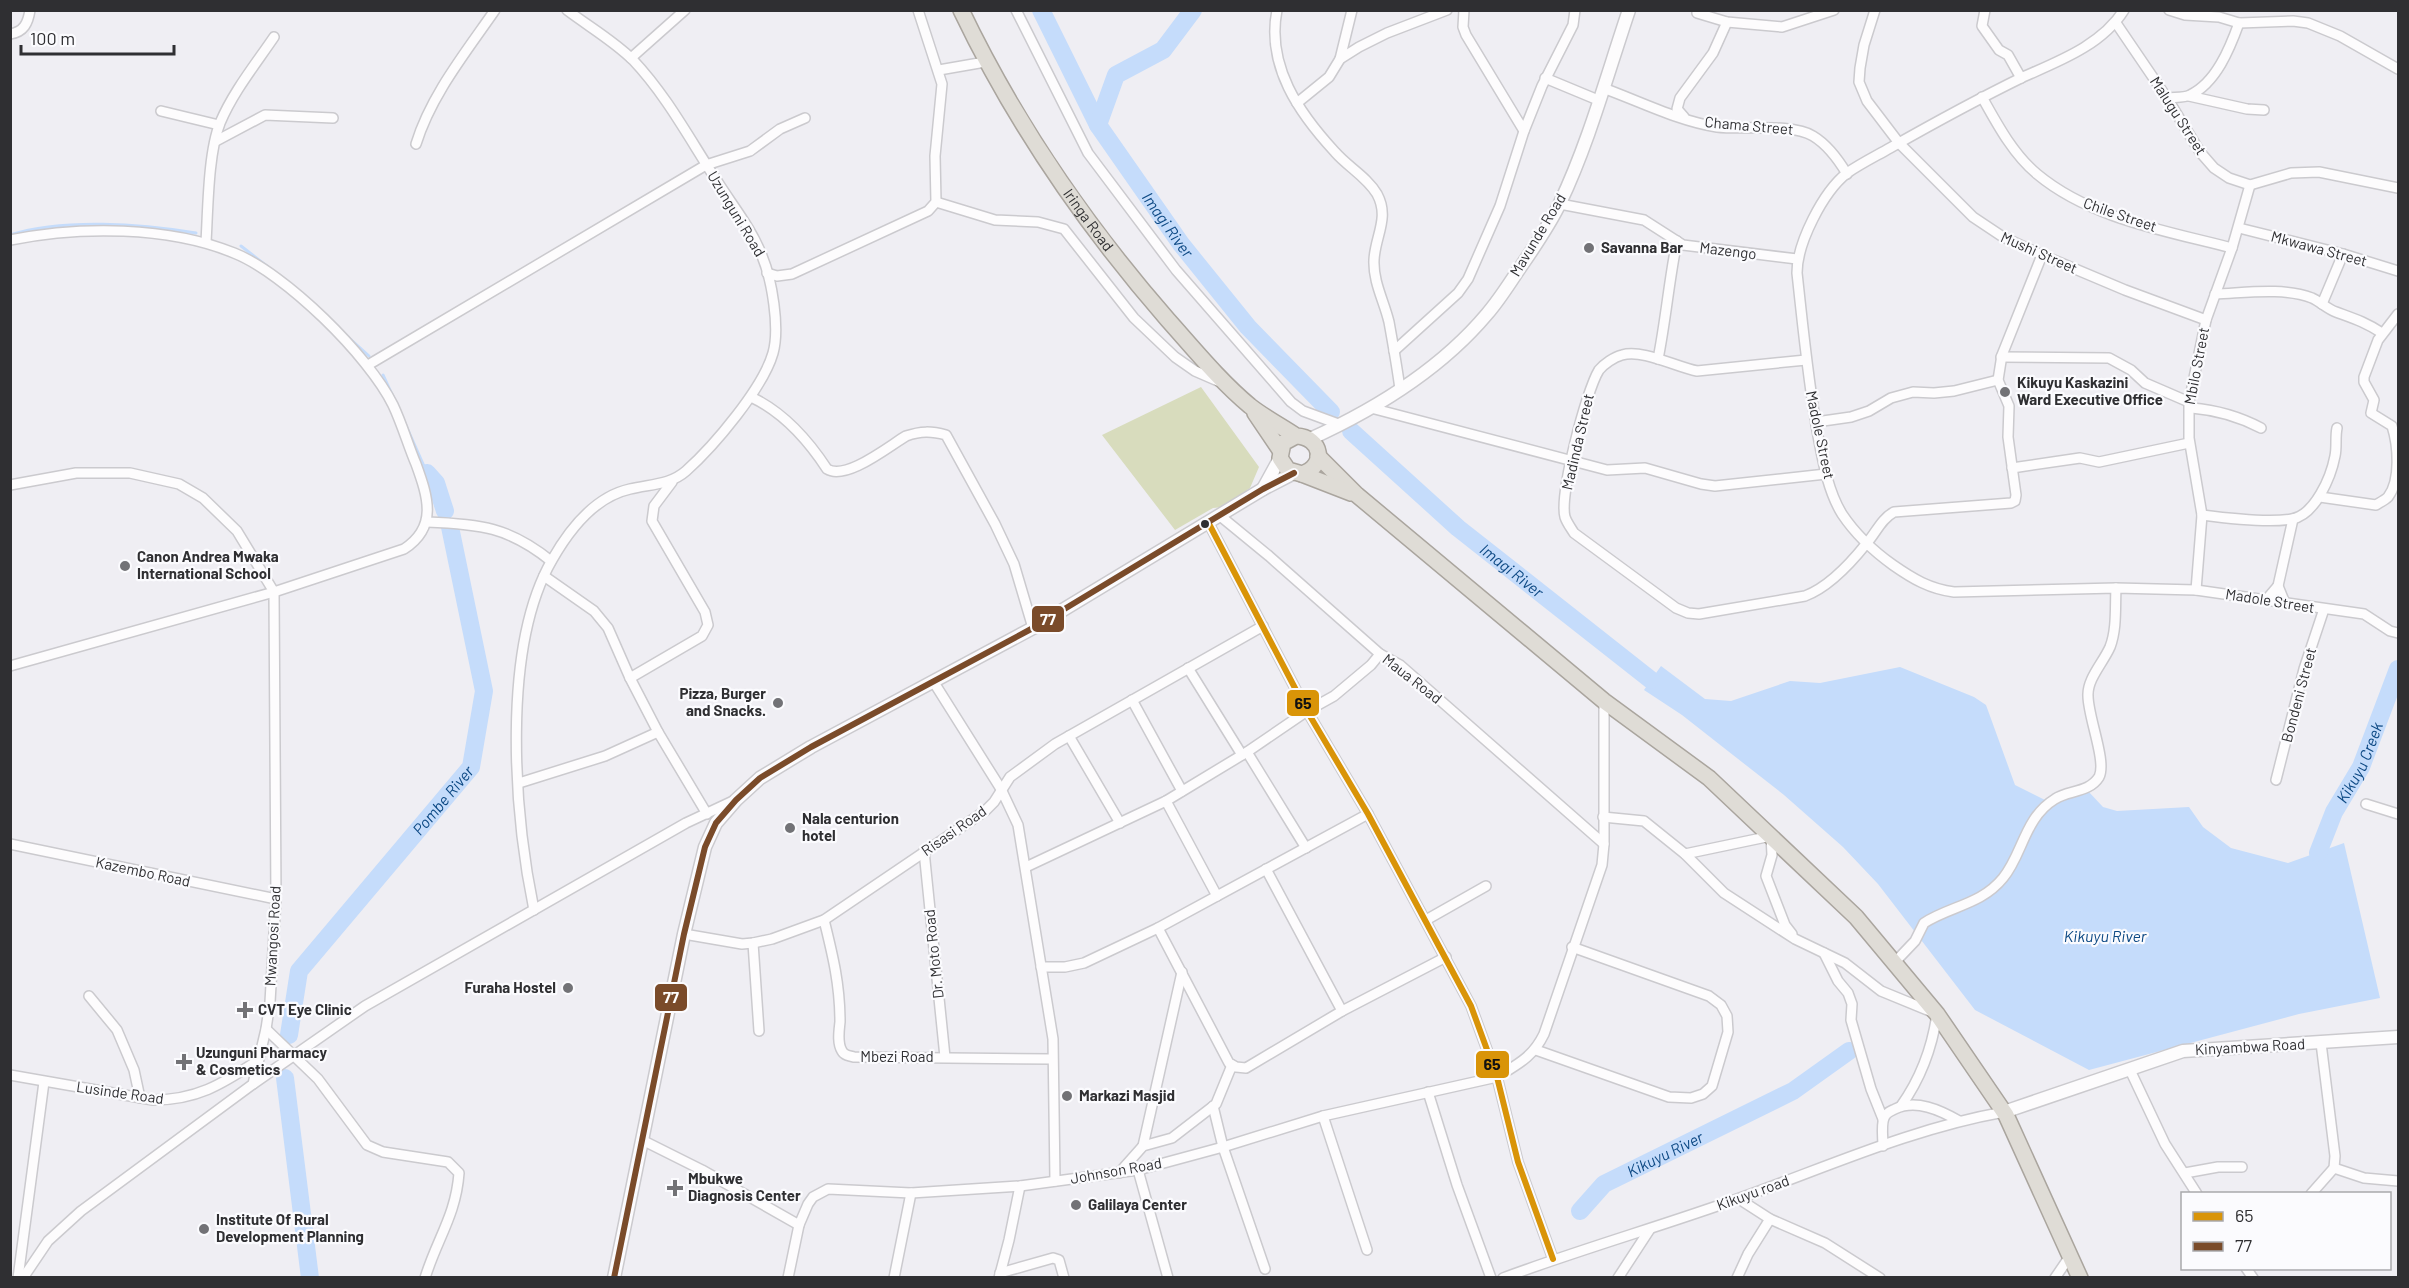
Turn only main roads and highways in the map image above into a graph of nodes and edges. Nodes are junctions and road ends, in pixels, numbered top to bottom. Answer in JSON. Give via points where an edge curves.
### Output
{"nodes":[{"id":1,"x":961,"y":10,"type":"edge"},
{"id":2,"x":1250,"y":406,"type":"junction"},
{"id":3,"x":1311,"y":446,"type":"junction"},
{"id":4,"x":1280,"y":454,"type":"junction"},
{"id":5,"x":1298,"y":474,"type":"junction"},
{"id":6,"x":1357,"y":495,"type":"junction"},
{"id":7,"x":2080,"y":1278,"type":"edge"}],
"edges":[{"from":1,"to":2,"type":"highway","name":"Iringa Road","via":[[986,62],[1037,148],[1083,215],[1137,285]]},
{"from":2,"to":3,"type":"highway"},
{"from":2,"to":4,"type":"highway"},
{"from":3,"to":4,"type":"highway","via":[[1289,438]]},
{"from":3,"to":5,"type":"highway","via":[[1313,468]]},
{"from":3,"to":6,"type":"highway"},
{"from":4,"to":5,"type":"highway","via":[[1282,465]]},
{"from":5,"to":6,"type":"highway"},
{"from":6,"to":7,"type":"highway","via":[[1604,700],[1709,778],[1856,917],[1937,1014],[2004,1112]]}]}
